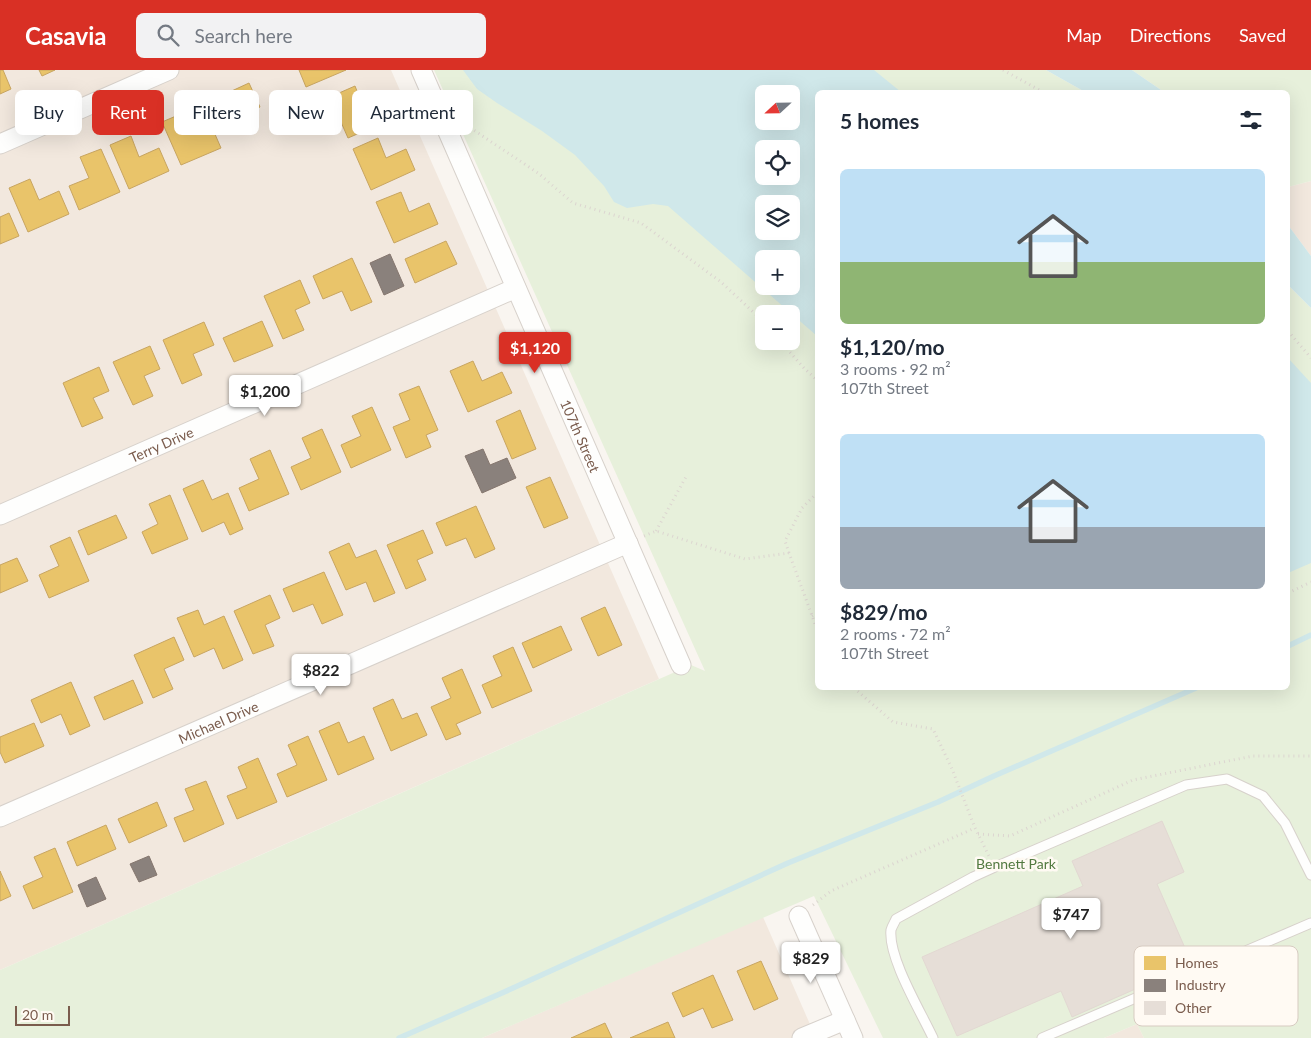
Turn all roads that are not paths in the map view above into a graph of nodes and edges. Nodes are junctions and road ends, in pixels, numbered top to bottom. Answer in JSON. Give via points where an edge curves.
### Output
{"nodes":[{"id":1,"x":170,"y":70,"type":"edge"},
{"id":2,"x":421,"y":70,"type":"edge"},
{"id":3,"x":0,"y":144,"type":"edge"},
{"id":4,"x":516,"y":288,"type":"junction"},
{"id":5,"x":0,"y":515,"type":"edge"},
{"id":6,"x":628,"y":543,"type":"junction"},
{"id":7,"x":681,"y":664,"type":"dead end"},
{"id":8,"x":0,"y":817,"type":"edge"},
{"id":9,"x":1311,"y":875,"type":"edge"},
{"id":10,"x":799,"y":916,"type":"road end"},
{"id":11,"x":1311,"y":923,"type":"edge"},
{"id":12,"x":1257,"y":946,"type":"edge"},
{"id":13,"x":1134,"y":999,"type":"edge"},
{"id":14,"x":845,"y":1020,"type":"junction"},
{"id":15,"x":802,"y":1038,"type":"edge"},
{"id":16,"x":853,"y":1038,"type":"edge"},
{"id":17,"x":934,"y":1038,"type":"edge"},
{"id":18,"x":1042,"y":1038,"type":"edge"}],
"edges":[{"from":1,"to":3,"type":"street"},
{"from":2,"to":4,"type":"street","name":"107th Street"},
{"from":4,"to":5,"type":"street","name":"Terry Drive"},
{"from":4,"to":6,"type":"street","name":"107th Street"},
{"from":6,"to":7,"type":"street","name":"107th Street"},
{"from":6,"to":8,"type":"street","name":"Michael Drive"},
{"from":9,"to":17,"type":"lane","via":[[1285,824],[1264,796],[1227,779],[1186,785],[995,867],[896,919],[891,929],[893,950],[904,979]]},
{"from":10,"to":14,"type":"street"},
{"from":11,"to":12,"type":"lane"},
{"from":13,"to":18,"type":"lane"},
{"from":14,"to":15,"type":"street"},
{"from":14,"to":16,"type":"street"}]}
